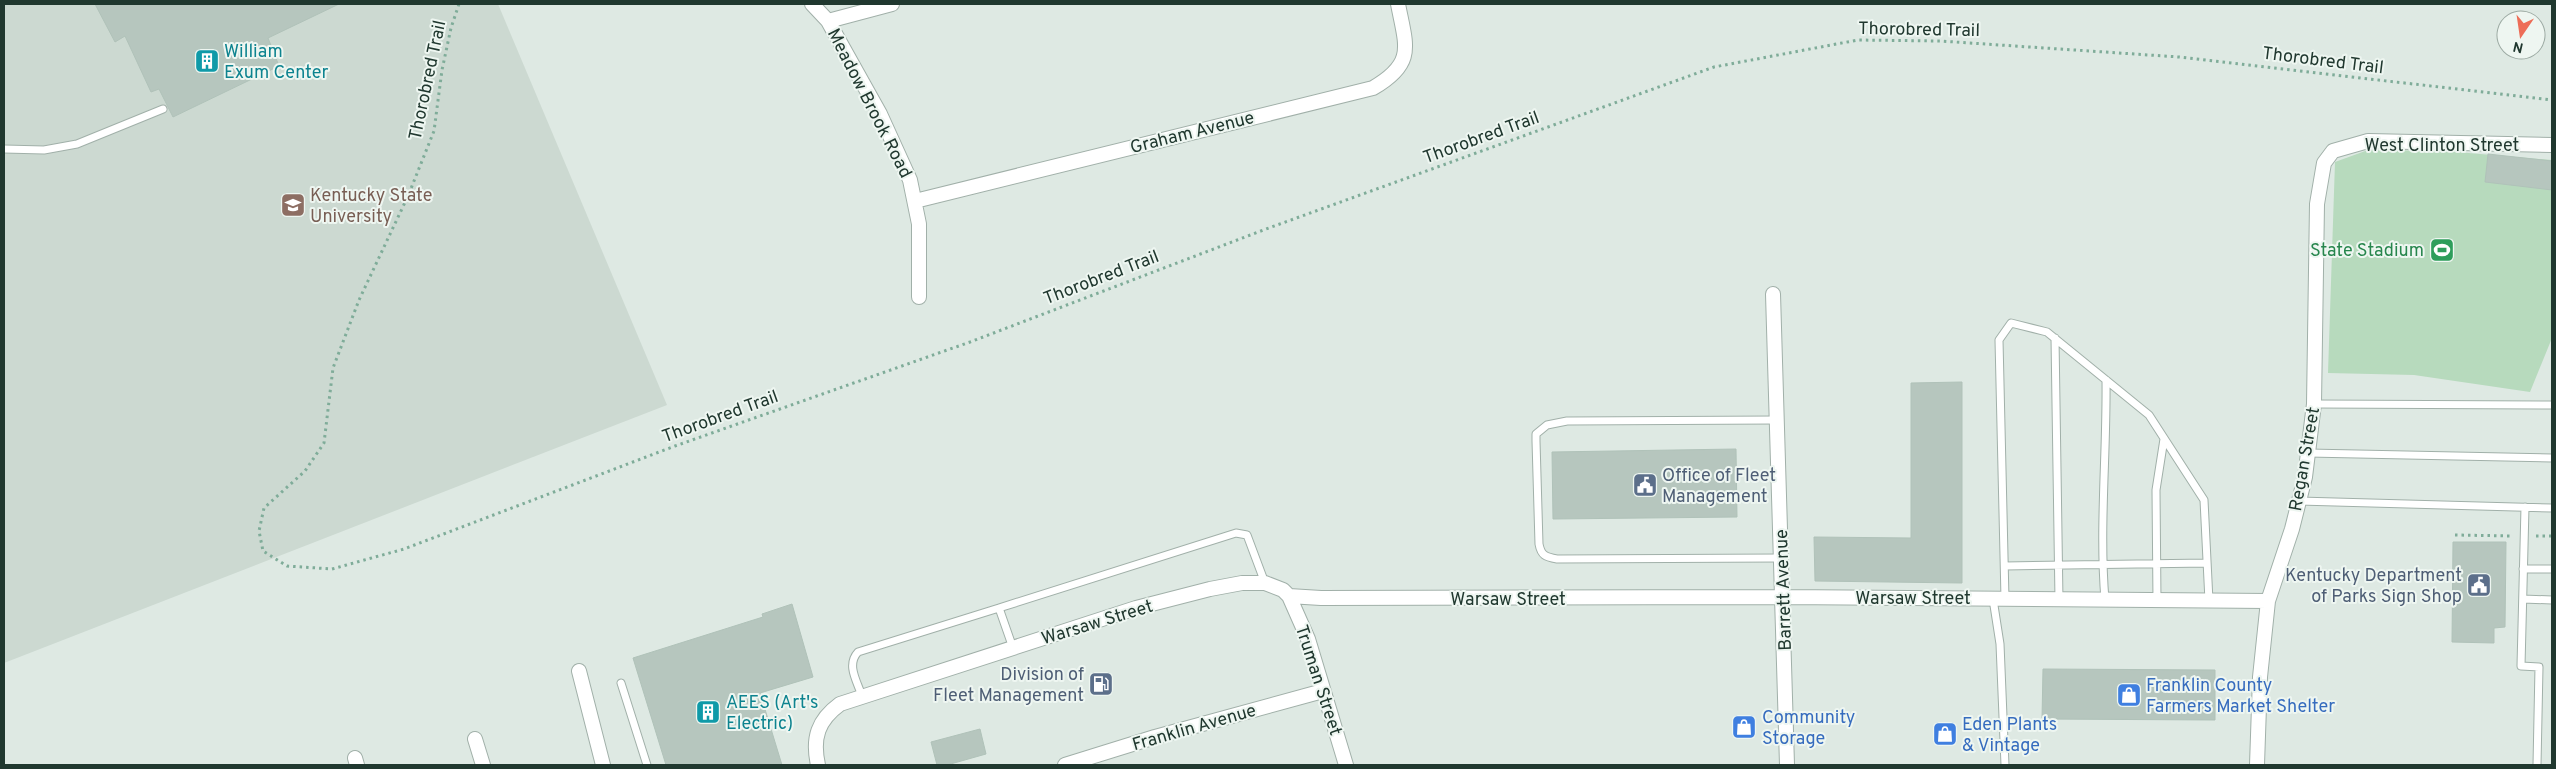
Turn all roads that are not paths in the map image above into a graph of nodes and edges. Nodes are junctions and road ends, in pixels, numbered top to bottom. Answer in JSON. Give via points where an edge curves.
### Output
{"nodes":[{"id":1,"x":812,"y":4,"type":"edge"},
{"id":2,"x":892,"y":4,"type":"edge"},
{"id":3,"x":1398,"y":4,"type":"edge"},
{"id":4,"x":828,"y":21,"type":"junction"},
{"id":5,"x":163,"y":109,"type":"dead end"},
{"id":6,"x":2552,"y":145,"type":"edge"},
{"id":7,"x":4,"y":149,"type":"edge"},
{"id":8,"x":2333,"y":151,"type":"joint"},
{"id":9,"x":915,"y":201,"type":"junction"},
{"id":10,"x":1772,"y":294,"type":"dead end"},
{"id":11,"x":919,"y":297,"type":"dead end"},
{"id":12,"x":2055,"y":338,"type":"junction"},
{"id":13,"x":2106,"y":380,"type":"junction"},
{"id":14,"x":2314,"y":404,"type":"junction"},
{"id":15,"x":2552,"y":406,"type":"edge"},
{"id":16,"x":1777,"y":420,"type":"junction"},
{"id":17,"x":2164,"y":439,"type":"junction"},
{"id":18,"x":2308,"y":453,"type":"junction"},
{"id":19,"x":2552,"y":458,"type":"edge"},
{"id":20,"x":2299,"y":500,"type":"junction"},
{"id":21,"x":2525,"y":507,"type":"junction"},
{"id":22,"x":2552,"y":508,"type":"edge"},
{"id":23,"x":1782,"y":558,"type":"junction"},
{"id":24,"x":2207,"y":563,"type":"junction"},
{"id":25,"x":2155,"y":564,"type":"junction"},
{"id":26,"x":2102,"y":565,"type":"junction"},
{"id":27,"x":2005,"y":566,"type":"junction"},
{"id":28,"x":2057,"y":566,"type":"junction"},
{"id":29,"x":2524,"y":569,"type":"junction"},
{"id":30,"x":2552,"y":569,"type":"edge"},
{"id":31,"x":1265,"y":583,"type":"junction"},
{"id":32,"x":1289,"y":596,"type":"junction"},
{"id":33,"x":1784,"y":597,"type":"junction"},
{"id":34,"x":1999,"y":599,"type":"junction"},
{"id":35,"x":2523,"y":599,"type":"junction"},
{"id":36,"x":2058,"y":600,"type":"junction"},
{"id":37,"x":2105,"y":600,"type":"junction"},
{"id":38,"x":2158,"y":600,"type":"junction"},
{"id":39,"x":2552,"y":600,"type":"edge"},
{"id":40,"x":2209,"y":601,"type":"junction"},
{"id":41,"x":2268,"y":601,"type":"junction"},
{"id":42,"x":999,"y":608,"type":"junction"},
{"id":43,"x":1013,"y":648,"type":"junction"},
{"id":44,"x":579,"y":671,"type":"dead end"},
{"id":45,"x":621,"y":683,"type":"dead end"},
{"id":46,"x":1323,"y":691,"type":"junction"},
{"id":47,"x":862,"y":696,"type":"junction"},
{"id":48,"x":475,"y":739,"type":"dead end"},
{"id":49,"x":483,"y":765,"type":"edge"},
{"id":50,"x":603,"y":765,"type":"edge"},
{"id":51,"x":647,"y":765,"type":"edge"},
{"id":52,"x":818,"y":765,"type":"edge"},
{"id":53,"x":1065,"y":765,"type":"edge"},
{"id":54,"x":1346,"y":765,"type":"edge"},
{"id":55,"x":1787,"y":765,"type":"edge"},
{"id":56,"x":2005,"y":765,"type":"edge"},
{"id":57,"x":2257,"y":765,"type":"edge"},
{"id":58,"x":2537,"y":765,"type":"edge"}],
"edges":[{"from":1,"to":4,"type":"street","name":"Meadow Brook Road"},
{"from":2,"to":4,"type":"street"},
{"from":3,"to":9,"type":"street","name":"Graham Avenue","via":[[1406,50],[1400,67],[1373,88]]},
{"from":4,"to":9,"type":"street","name":"Meadow Brook Road","via":[[880,114],[910,180]]},
{"from":5,"to":7,"type":"lane","via":[[77,144],[44,150]]},
{"from":6,"to":8,"type":"street","name":"West Clinton Street","via":[[2368,141]]},
{"from":8,"to":14,"type":"street","name":"Regan Street","via":[[2324,163],[2317,204]]},
{"from":9,"to":11,"type":"street","name":"Meadow Brook Road","via":[[920,224]]},
{"from":10,"to":16,"type":"street","name":"Barrett Avenue"},
{"from":12,"to":13,"type":"lane"},
{"from":12,"to":27,"type":"lane","via":[[2047,332],[2011,323],[1999,340]]},
{"from":12,"to":28,"type":"lane"},
{"from":13,"to":17,"type":"lane","via":[[2149,415]]},
{"from":13,"to":26,"type":"lane"},
{"from":14,"to":15,"type":"lane"},
{"from":14,"to":18,"type":"street","name":"Regan Street"},
{"from":16,"to":23,"type":"street","name":"Barrett Avenue"},
{"from":16,"to":23,"type":"lane","via":[[1567,421],[1547,425],[1536,434],[1538,534],[1541,553],[1557,559]]},
{"from":17,"to":24,"type":"lane","via":[[2204,500]]},
{"from":17,"to":25,"type":"lane","via":[[2156,490]]},
{"from":18,"to":19,"type":"lane"},
{"from":18,"to":20,"type":"street","name":"Regan Street"},
{"from":20,"to":21,"type":"lane"},
{"from":20,"to":41,"type":"street","name":"Regan Street"},
{"from":21,"to":22,"type":"lane"},
{"from":21,"to":29,"type":"lane"},
{"from":23,"to":33,"type":"street","name":"Barrett Avenue"},
{"from":24,"to":25,"type":"lane"},
{"from":24,"to":40,"type":"lane"},
{"from":25,"to":26,"type":"lane"},
{"from":25,"to":38,"type":"lane"},
{"from":26,"to":28,"type":"lane"},
{"from":26,"to":37,"type":"lane"},
{"from":27,"to":28,"type":"lane"},
{"from":27,"to":34,"type":"lane"},
{"from":28,"to":36,"type":"lane"},
{"from":29,"to":30,"type":"lane"},
{"from":29,"to":35,"type":"lane"},
{"from":31,"to":32,"type":"street","name":"Warsaw Street"},
{"from":31,"to":42,"type":"lane","via":[[1247,535],[1236,533]]},
{"from":31,"to":43,"type":"street","name":"Warsaw Street","via":[[1210,589],[1136,608]]},
{"from":32,"to":33,"type":"street","name":"Warsaw Street","via":[[1401,600]]},
{"from":32,"to":46,"type":"street","name":"Truman Street","via":[[1308,639]]},
{"from":33,"to":34,"type":"street","name":"Warsaw Street"},
{"from":33,"to":55,"type":"street","name":"Barrett Avenue"},
{"from":34,"to":36,"type":"street","name":"Warsaw Street"},
{"from":34,"to":56,"type":"lane"},
{"from":35,"to":39,"type":"lane"},
{"from":35,"to":58,"type":"lane","via":[[2521,666],[2539,667]]},
{"from":36,"to":37,"type":"street","name":"Warsaw Street"},
{"from":37,"to":38,"type":"street","name":"Warsaw Street"},
{"from":38,"to":40,"type":"street","name":"Warsaw Street"},
{"from":40,"to":41,"type":"street","name":"Warsaw Street"},
{"from":41,"to":57,"type":"street","name":"Regan Street","via":[[2259,684]]},
{"from":42,"to":43,"type":"lane"},
{"from":42,"to":47,"type":"lane","via":[[858,652],[851,665]]},
{"from":43,"to":47,"type":"street","name":"Warsaw Street"},
{"from":44,"to":50,"type":"street"},
{"from":45,"to":51,"type":"lane"},
{"from":46,"to":53,"type":"street","name":"Franklin Avenue"},
{"from":46,"to":54,"type":"street","name":"Truman Street"},
{"from":47,"to":52,"type":"street","name":"Warsaw Street","via":[[840,704],[819,726]]},
{"from":48,"to":49,"type":"street"}]}
